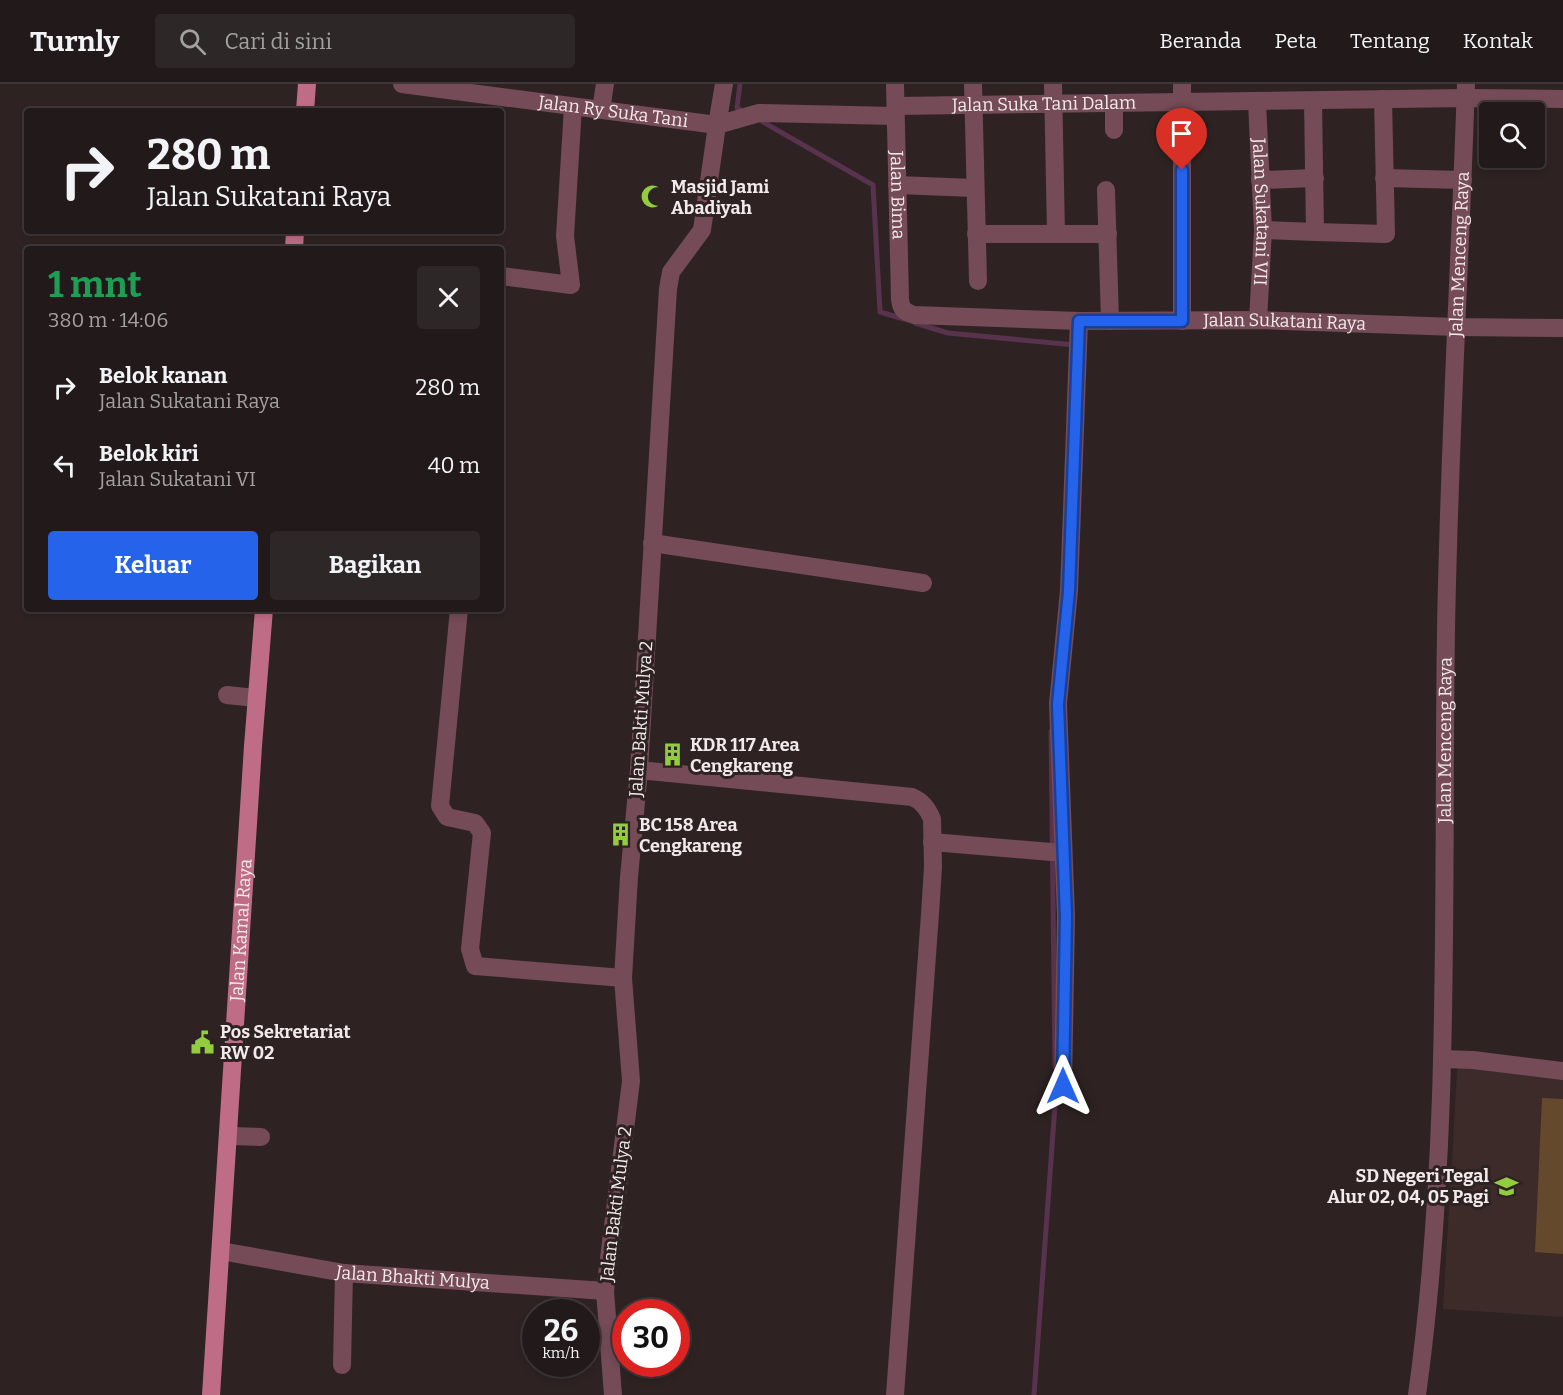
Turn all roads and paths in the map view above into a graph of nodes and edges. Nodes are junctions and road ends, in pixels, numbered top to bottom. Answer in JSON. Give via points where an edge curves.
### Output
{"nodes":[{"id":1,"x":307,"y":84,"type":"edge"},
{"id":2,"x":402,"y":84,"type":"edge"},
{"id":3,"x":605,"y":84,"type":"edge"},
{"id":4,"x":724,"y":84,"type":"edge"},
{"id":5,"x":895,"y":84,"type":"edge"},
{"id":6,"x":973,"y":84,"type":"edge"},
{"id":7,"x":1053,"y":84,"type":"edge"},
{"id":8,"x":1182,"y":84,"type":"edge"},
{"id":9,"x":1466,"y":91,"type":"edge"},
{"id":10,"x":526,"y":92,"type":"edge"},
{"id":11,"x":1383,"y":99,"type":"junction"},
{"id":12,"x":1563,"y":99,"type":"edge"},
{"id":13,"x":1313,"y":101,"type":"junction"},
{"id":14,"x":1257,"y":102,"type":"junction"},
{"id":15,"x":1182,"y":103,"type":"junction"},
{"id":16,"x":972,"y":104,"type":"junction"},
{"id":17,"x":1054,"y":104,"type":"junction"},
{"id":18,"x":1114,"y":104,"type":"junction"},
{"id":19,"x":573,"y":106,"type":"junction"},
{"id":20,"x":305,"y":108,"type":"edge"},
{"id":21,"x":601,"y":110,"type":"junction"},
{"id":22,"x":896,"y":111,"type":"junction"},
{"id":23,"x":717,"y":125,"type":"junction"},
{"id":24,"x":1114,"y":130,"type":"dead end"},
{"id":25,"x":1315,"y":178,"type":"junction"},
{"id":26,"x":1384,"y":178,"type":"junction"},
{"id":27,"x":1260,"y":180,"type":"junction"},
{"id":28,"x":1463,"y":180,"type":"junction"},
{"id":29,"x":897,"y":185,"type":"junction"},
{"id":30,"x":974,"y":188,"type":"junction"},
{"id":31,"x":1106,"y":190,"type":"dead end"},
{"id":32,"x":1263,"y":230,"type":"junction"},
{"id":33,"x":1315,"y":232,"type":"junction"},
{"id":34,"x":1056,"y":233,"type":"junction"},
{"id":35,"x":976,"y":234,"type":"junction"},
{"id":36,"x":1108,"y":234,"type":"junction"},
{"id":37,"x":504,"y":276,"type":"edge"},
{"id":38,"x":978,"y":281,"type":"dead end"},
{"id":39,"x":900,"y":307,"type":"joint"},
{"id":40,"x":1258,"y":320,"type":"junction"},
{"id":41,"x":1079,"y":321,"type":"junction"},
{"id":42,"x":1110,"y":321,"type":"junction"},
{"id":43,"x":1182,"y":321,"type":"junction"},
{"id":44,"x":1457,"y":327,"type":"junction"},
{"id":45,"x":1563,"y":328,"type":"edge"},
{"id":46,"x":652,"y":543,"type":"junction"},
{"id":47,"x":923,"y":583,"type":"dead end"},
{"id":48,"x":264,"y":612,"type":"edge"},
{"id":49,"x":459,"y":612,"type":"edge"},
{"id":50,"x":227,"y":695,"type":"dead end"},
{"id":51,"x":256,"y":698,"type":"junction"},
{"id":52,"x":639,"y":771,"type":"junction"},
{"id":53,"x":932,"y":842,"type":"junction"},
{"id":54,"x":1056,"y":852,"type":"junction"},
{"id":55,"x":623,"y":978,"type":"junction"},
{"id":56,"x":1442,"y":1059,"type":"junction"},
{"id":57,"x":1563,"y":1071,"type":"edge"},
{"id":58,"x":1063,"y":1086,"type":"dead end"},
{"id":59,"x":229,"y":1136,"type":"junction"},
{"id":60,"x":261,"y":1137,"type":"dead end"},
{"id":61,"x":221,"y":1251,"type":"junction"},
{"id":62,"x":344,"y":1273,"type":"junction"},
{"id":63,"x":605,"y":1291,"type":"junction"},
{"id":64,"x":342,"y":1365,"type":"dead end"},
{"id":65,"x":211,"y":1395,"type":"edge"},
{"id":66,"x":612,"y":1395,"type":"edge"},
{"id":67,"x":895,"y":1395,"type":"edge"},
{"id":68,"x":1417,"y":1395,"type":"edge"}],
"edges":[{"from":1,"to":20,"type":"main road"},
{"from":2,"to":10,"type":"street","name":"Jalan Ry Suka Tani"},
{"from":3,"to":21,"type":"street"},
{"from":4,"to":23,"type":"street"},
{"from":5,"to":22,"type":"street","name":"Jalan Bima"},
{"from":6,"to":16,"type":"street"},
{"from":7,"to":17,"type":"street"},
{"from":8,"to":15,"type":"street"},
{"from":9,"to":11,"type":"street","name":"Jalan Suka Tani Dalam","via":[[1446,98]]},
{"from":9,"to":12,"type":"street","name":"Jalan Suka Tani Dalam"},
{"from":9,"to":28,"type":"street","name":"Jalan Menceng Raya"},
{"from":10,"to":19,"type":"street","name":"Jalan Ry Suka Tani"},
{"from":11,"to":13,"type":"street","name":"Jalan Suka Tani Dalam"},
{"from":11,"to":26,"type":"street"},
{"from":13,"to":14,"type":"street","name":"Jalan Suka Tani Dalam"},
{"from":13,"to":25,"type":"street"},
{"from":14,"to":15,"type":"street","name":"Jalan Suka Tani Dalam"},
{"from":14,"to":27,"type":"street","name":"Jalan Sukatani VII"},
{"from":15,"to":18,"type":"street","name":"Jalan Suka Tani Dalam"},
{"from":15,"to":43,"type":"street"},
{"from":16,"to":17,"type":"street","name":"Jalan Suka Tani Dalam"},
{"from":16,"to":22,"type":"street","name":"Jalan Suka Tani Dalam"},
{"from":16,"to":30,"type":"street"},
{"from":17,"to":18,"type":"street","name":"Jalan Suka Tani Dalam"},
{"from":17,"to":34,"type":"street"},
{"from":18,"to":24,"type":"street"},
{"from":19,"to":21,"type":"street","name":"Jalan Ry Suka Tani"},
{"from":19,"to":37,"type":"street","via":[[565,236],[571,285]]},
{"from":21,"to":23,"type":"street","name":"Jalan Ry Suka Tani"},
{"from":22,"to":23,"type":"street","name":"Jalan Ry Suka Tani","via":[[751,115]]},
{"from":22,"to":29,"type":"street","name":"Jalan Bima"},
{"from":23,"to":46,"type":"street","name":"Jalan Bakti Mulya 2","via":[[702,230],[671,272],[668,289]]},
{"from":25,"to":27,"type":"street"},
{"from":25,"to":33,"type":"street"},
{"from":26,"to":28,"type":"street"},
{"from":26,"to":33,"type":"street","via":[[1386,234]]},
{"from":27,"to":32,"type":"street","name":"Jalan Sukatani VII"},
{"from":28,"to":44,"type":"street","name":"Jalan Menceng Raya"},
{"from":29,"to":30,"type":"street"},
{"from":29,"to":39,"type":"street","name":"Jalan Bima"},
{"from":30,"to":35,"type":"street"},
{"from":31,"to":36,"type":"street"},
{"from":32,"to":33,"type":"street"},
{"from":32,"to":40,"type":"street","name":"Jalan Sukatani VII"},
{"from":34,"to":35,"type":"street"},
{"from":34,"to":36,"type":"street"},
{"from":35,"to":38,"type":"street"},
{"from":36,"to":42,"type":"street"},
{"from":39,"to":41,"type":"street","name":"Jalan Sukatani Raya","via":[[914,315]]},
{"from":40,"to":43,"type":"street","name":"Jalan Sukatani Raya"},
{"from":40,"to":44,"type":"street","name":"Jalan Sukatani Raya"},
{"from":41,"to":42,"type":"street","name":"Jalan Sukatani Raya"},
{"from":41,"to":54,"type":"street","via":[[1069,591],[1058,704]]},
{"from":42,"to":43,"type":"street","name":"Jalan Sukatani Raya"},
{"from":44,"to":45,"type":"street","name":"Jalan Sukatani Raya"},
{"from":44,"to":56,"type":"street","name":"Jalan Menceng Raya","via":[[1446,629]]},
{"from":46,"to":47,"type":"street"},
{"from":46,"to":52,"type":"street","name":"Jalan Bakti Mulya 2"},
{"from":48,"to":51,"type":"main road","name":"Jalan Kamal Raya"},
{"from":49,"to":55,"type":"street","via":[[440,806],[447,817],[475,823],[482,832],[470,949],[475,966]]},
{"from":50,"to":51,"type":"street"},
{"from":51,"to":59,"type":"main road","name":"Jalan Kamal Raya"},
{"from":52,"to":53,"type":"street","via":[[912,797],[929,812]]},
{"from":52,"to":55,"type":"street","name":"Jalan Bakti Mulya 2"},
{"from":53,"to":54,"type":"street"},
{"from":53,"to":67,"type":"street"},
{"from":54,"to":58,"type":"street","via":[[1066,916]]},
{"from":55,"to":63,"type":"street","name":"Jalan Bakti Mulya 2","via":[[631,1081]]},
{"from":56,"to":57,"type":"street"},
{"from":56,"to":68,"type":"street","name":"Jalan Menceng Raya","via":[[1433,1242]]},
{"from":59,"to":60,"type":"street"},
{"from":59,"to":61,"type":"main road","name":"Jalan Kamal Raya"},
{"from":61,"to":62,"type":"street","name":"Jalan Bhakti Mulya"},
{"from":61,"to":65,"type":"main road","name":"Jalan Kamal Raya"},
{"from":62,"to":63,"type":"street","name":"Jalan Bhakti Mulya"},
{"from":62,"to":64,"type":"street"},
{"from":63,"to":66,"type":"street","name":"Jalan Bakti Mulya 2"}]}
